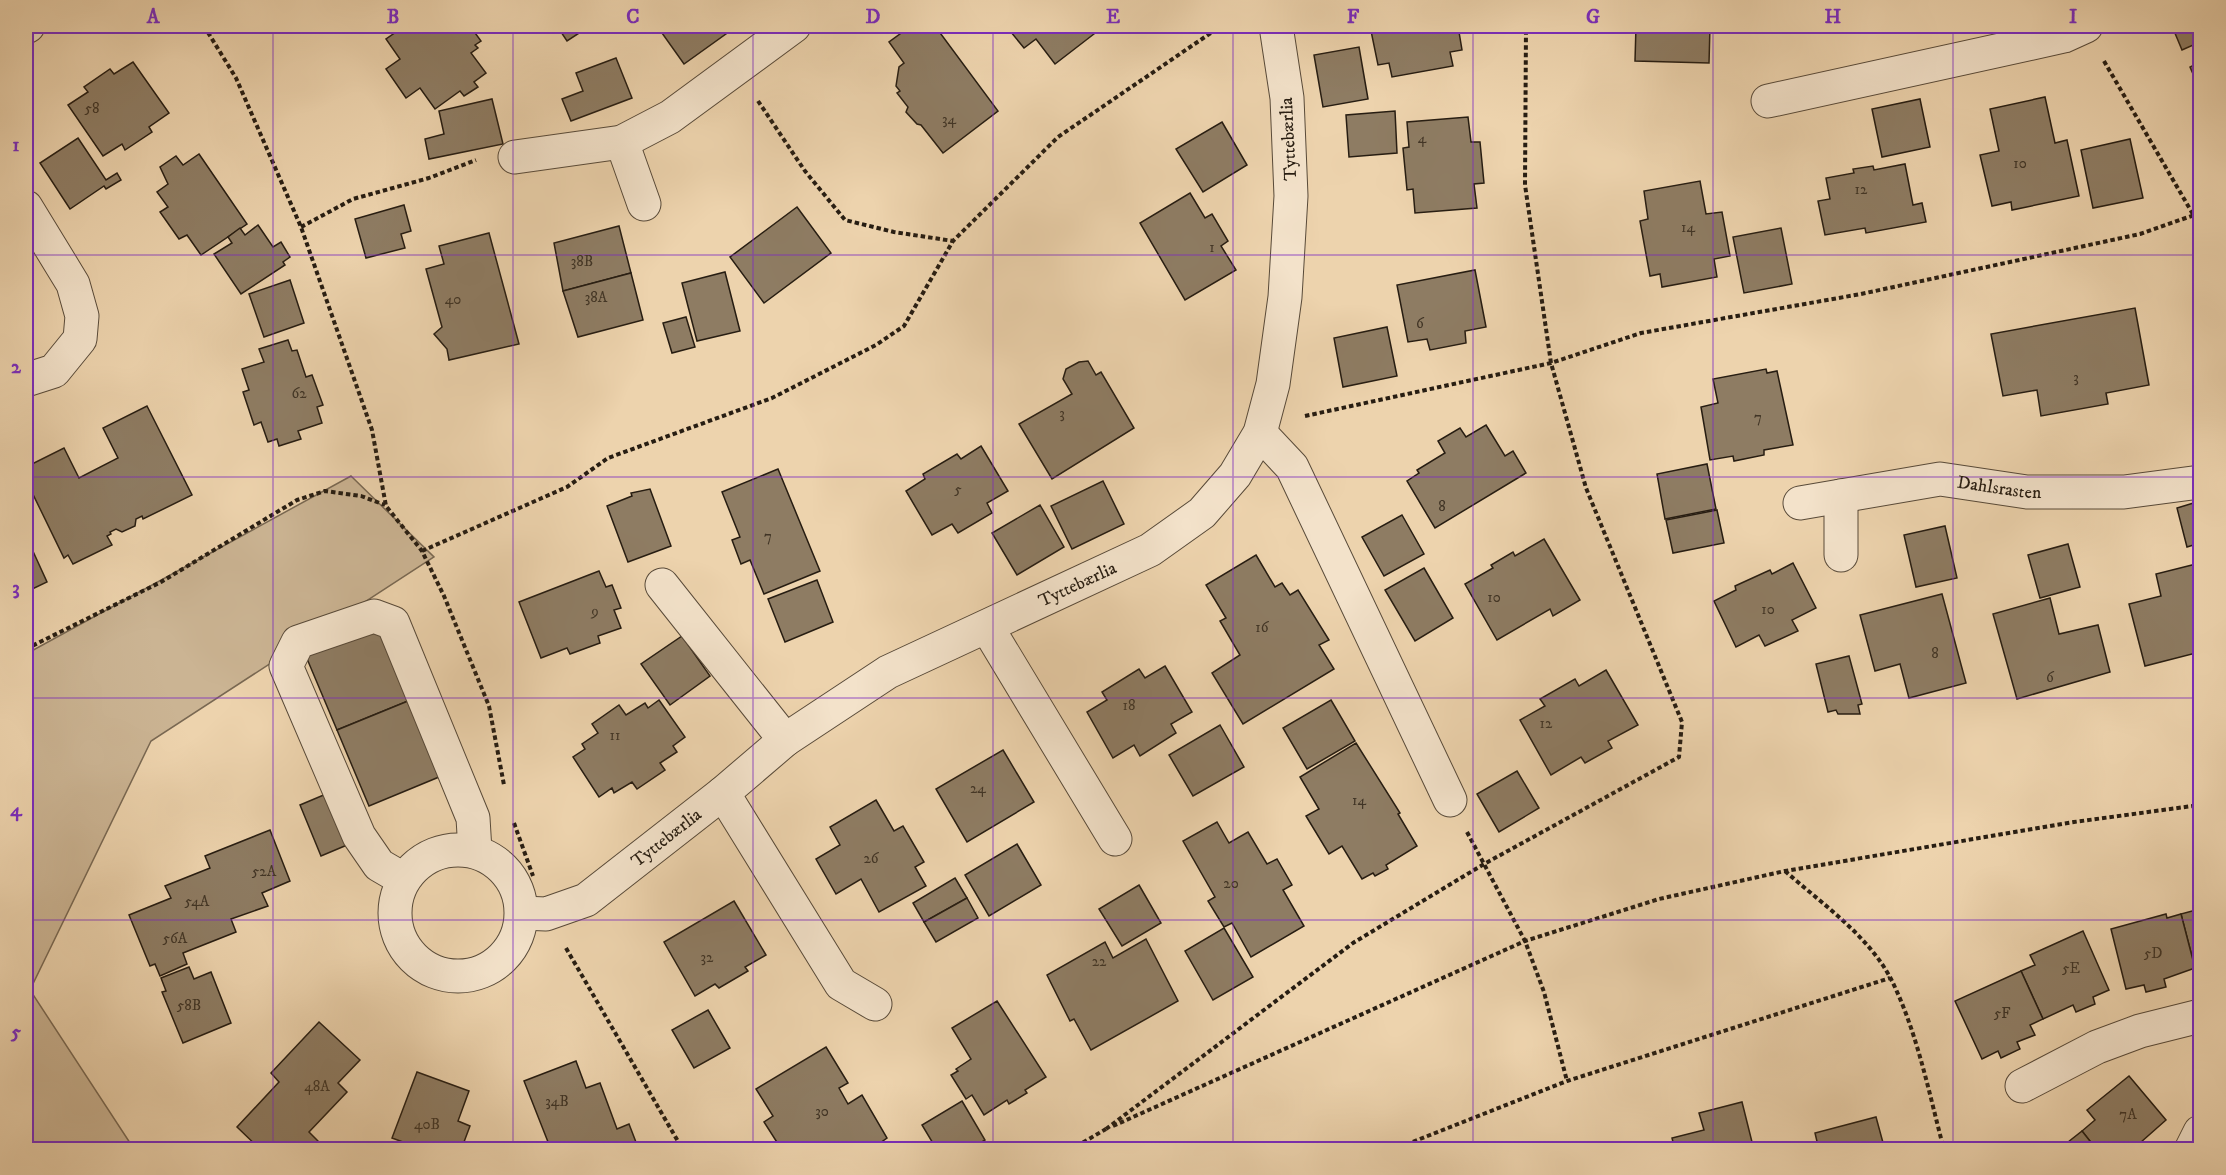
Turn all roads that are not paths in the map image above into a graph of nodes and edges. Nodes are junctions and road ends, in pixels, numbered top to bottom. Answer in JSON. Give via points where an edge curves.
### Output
{"nodes":[{"id":1,"x":794,"y":26,"type":"edge"},
{"id":2,"x":1276,"y":26,"type":"edge"},
{"id":3,"x":2085,"y":26,"type":"edge"},
{"id":4,"x":1768,"y":101,"type":"dead end"},
{"id":5,"x":622,"y":142,"type":"junction"},
{"id":6,"x":515,"y":157,"type":"road end"},
{"id":7,"x":644,"y":204,"type":"dead end"},
{"id":8,"x":26,"y":207,"type":"edge"},
{"id":9,"x":26,"y":380,"type":"edge"},
{"id":10,"x":1262,"y":424,"type":"junction"},
{"id":11,"x":2200,"y":482,"type":"edge"},
{"id":12,"x":1841,"y":496,"type":"junction"},
{"id":13,"x":1800,"y":503,"type":"dead end"},
{"id":14,"x":1841,"y":555,"type":"dead end"},
{"id":15,"x":662,"y":585,"type":"dead end"},
{"id":16,"x":987,"y":627,"type":"junction"},
{"id":17,"x":784,"y":740,"type":"junction"},
{"id":18,"x":723,"y":793,"type":"junction"},
{"id":19,"x":1450,"y":800,"type":"road end"},
{"id":20,"x":1115,"y":838,"type":"dead end"},
{"id":21,"x":475,"y":851,"type":"junction"},
{"id":22,"x":403,"y":879,"type":"junction"},
{"id":23,"x":534,"y":914,"type":"junction"},
{"id":24,"x":875,"y":1004,"type":"dead end"},
{"id":25,"x":2200,"y":1023,"type":"edge"},
{"id":26,"x":2022,"y":1086,"type":"dead end"},
{"id":27,"x":2200,"y":1132,"type":"edge"},
{"id":28,"x":2191,"y":1149,"type":"edge"}],
"edges":[{"from":1,"to":5,"type":"street","via":[[670,117]]},
{"from":2,"to":10,"type":"street","name":"Tyttebærlia","via":[[1287,98],[1291,196],[1285,297],[1273,384]]},
{"from":3,"to":4,"type":"street","via":[[2064,36]]},
{"from":5,"to":6,"type":"street"},
{"from":5,"to":7,"type":"street"},
{"from":8,"to":9,"type":"street","via":[[73,284],[82,316],[80,339],[54,371]]},
{"from":10,"to":16,"type":"street","name":"Tyttebærlia","via":[[1235,475],[1202,513],[1150,550]]},
{"from":10,"to":19,"type":"street","via":[[1292,467]]},
{"from":11,"to":12,"type":"street","name":"Dahlsrasten","via":[[2124,492],[2027,492],[1940,479]]},
{"from":12,"to":13,"type":"street","name":"Dahlsrasten"},
{"from":12,"to":14,"type":"street"},
{"from":15,"to":17,"type":"street"},
{"from":16,"to":17,"type":"street","name":"Tyttebærlia","via":[[888,672]]},
{"from":16,"to":20,"type":"street"},
{"from":17,"to":18,"type":"street","name":"Tyttebærlia"},
{"from":18,"to":23,"type":"street","name":"Tyttebærlia","via":[[586,900]]},
{"from":18,"to":24,"type":"street","via":[[841,984]]},
{"from":21,"to":22,"type":"street","via":[[448,850],[422,859]]},
{"from":21,"to":22,"type":"street","via":[[473,818],[393,623],[374,616],[298,642],[286,666],[359,837],[379,865]]},
{"from":21,"to":23,"type":"street","via":[[500,864]]},
{"from":22,"to":23,"type":"street","via":[[394,906],[398,936],[414,960],[440,975],[469,976],[496,965]]},
{"from":25,"to":26,"type":"street","via":[[2140,1031],[2097,1047]]},
{"from":27,"to":28,"type":"street"}]}
